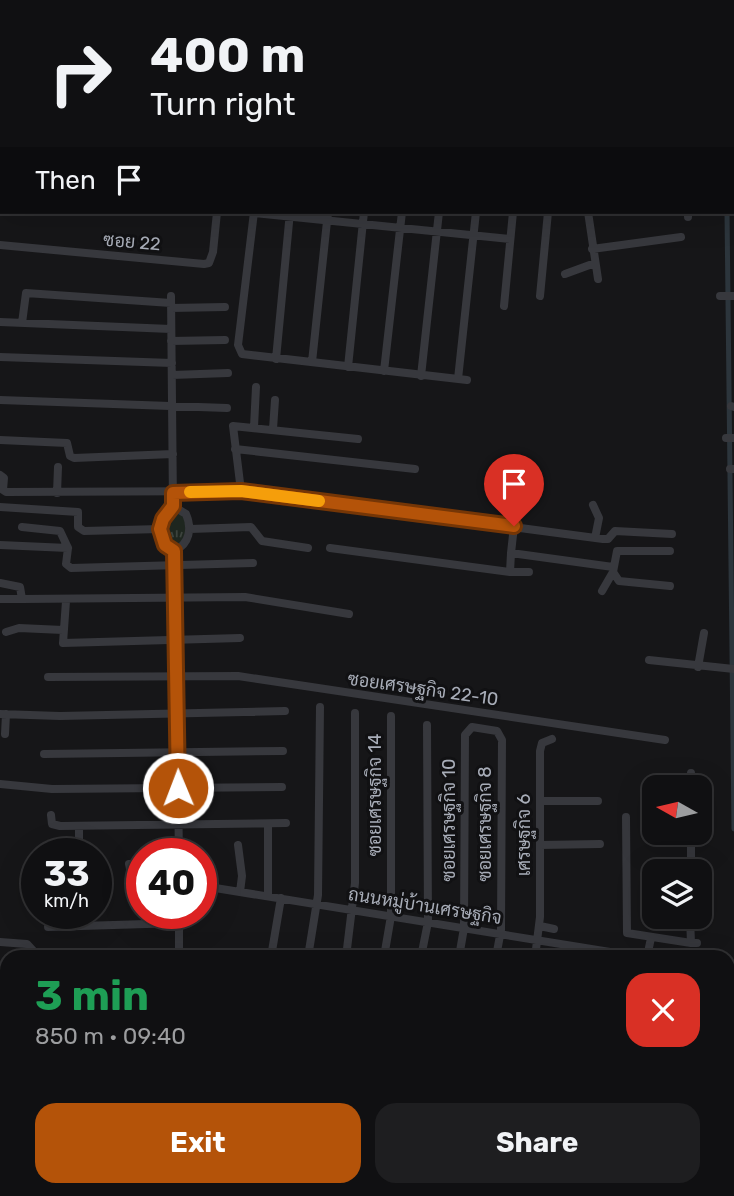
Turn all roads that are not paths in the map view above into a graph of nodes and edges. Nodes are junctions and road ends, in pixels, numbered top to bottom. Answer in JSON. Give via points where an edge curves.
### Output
{"nodes":[{"id":1,"x":217,"y":214,"type":"edge"},
{"id":2,"x":254,"y":214,"type":"edge"},
{"id":3,"x":289,"y":214,"type":"edge"},
{"id":4,"x":364,"y":214,"type":"edge"},
{"id":5,"x":402,"y":214,"type":"edge"},
{"id":6,"x":439,"y":214,"type":"edge"},
{"id":7,"x":476,"y":214,"type":"edge"},
{"id":8,"x":513,"y":214,"type":"edge"},
{"id":9,"x":548,"y":214,"type":"edge"},
{"id":10,"x":588,"y":214,"type":"edge"},
{"id":11,"x":327,"y":216,"type":"edge"},
{"id":12,"x":363,"y":224,"type":"junction"},
{"id":13,"x":401,"y":229,"type":"junction"},
{"id":14,"x":437,"y":232,"type":"junction"},
{"id":15,"x":474,"y":235,"type":"junction"},
{"id":16,"x":681,"y":237,"type":"dead end"},
{"id":17,"x":510,"y":239,"type":"junction"},
{"id":18,"x":0,"y":246,"type":"edge"},
{"id":19,"x":592,"y":249,"type":"junction"},
{"id":20,"x":595,"y":263,"type":"junction"},
{"id":21,"x":565,"y":274,"type":"dead end"},
{"id":22,"x":598,"y":279,"type":"dead end"},
{"id":23,"x":540,"y":296,"type":"dead end"},
{"id":24,"x":720,"y":296,"type":"dead end"},
{"id":25,"x":734,"y":296,"type":"edge"},
{"id":26,"x":171,"y":302,"type":"junction"},
{"id":27,"x":504,"y":306,"type":"dead end"},
{"id":28,"x":225,"y":307,"type":"dead end"},
{"id":29,"x":0,"y":322,"type":"edge"},
{"id":30,"x":22,"y":323,"type":"junction"},
{"id":31,"x":171,"y":329,"type":"junction"},
{"id":32,"x":225,"y":340,"type":"dead end"},
{"id":33,"x":171,"y":341,"type":"junction"},
{"id":34,"x":0,"y":357,"type":"edge"},
{"id":35,"x":276,"y":359,"type":"junction"},
{"id":36,"x":312,"y":362,"type":"junction"},
{"id":37,"x":172,"y":363,"type":"junction"},
{"id":38,"x":348,"y":367,"type":"junction"},
{"id":39,"x":384,"y":372,"type":"junction"},
{"id":40,"x":228,"y":373,"type":"dead end"},
{"id":41,"x":172,"y":375,"type":"junction"},
{"id":42,"x":421,"y":376,"type":"junction"},
{"id":43,"x":256,"y":387,"type":"dead end"},
{"id":44,"x":0,"y":400,"type":"edge"},
{"id":45,"x":275,"y":400,"type":"dead end"},
{"id":46,"x":172,"y":407,"type":"junction"},
{"id":47,"x":227,"y":408,"type":"dead end"},
{"id":48,"x":254,"y":427,"type":"junction"},
{"id":49,"x":273,"y":429,"type":"junction"},
{"id":50,"x":358,"y":439,"type":"dead end"},
{"id":51,"x":0,"y":440,"type":"edge"},
{"id":52,"x":235,"y":449,"type":"junction"},
{"id":53,"x":173,"y":454,"type":"junction"},
{"id":54,"x":58,"y":467,"type":"dead end"},
{"id":55,"x":415,"y":469,"type":"dead end"},
{"id":56,"x":0,"y":475,"type":"edge"},
{"id":57,"x":241,"y":491,"type":"junction"},
{"id":58,"x":9,"y":492,"type":"junction"},
{"id":59,"x":57,"y":493,"type":"junction"},
{"id":60,"x":78,"y":493,"type":"junction"},
{"id":61,"x":173,"y":493,"type":"junction"},
{"id":62,"x":593,"y":505,"type":"dead end"},
{"id":63,"x":173,"y":506,"type":"junction"},
{"id":64,"x":4,"y":508,"type":"edge"},
{"id":65,"x":78,"y":512,"type":"junction"},
{"id":66,"x":514,"y":526,"type":"junction"},
{"id":67,"x":22,"y":527,"type":"dead end"},
{"id":68,"x":160,"y":529,"type":"junction"},
{"id":69,"x":190,"y":529,"type":"junction"},
{"id":70,"x":672,"y":534,"type":"dead end"},
{"id":71,"x":596,"y":538,"type":"junction"},
{"id":72,"x":0,"y":545,"type":"edge"},
{"id":73,"x":68,"y":548,"type":"junction"},
{"id":74,"x":307,"y":548,"type":"dead end"},
{"id":75,"x":330,"y":548,"type":"dead end"},
{"id":76,"x":174,"y":551,"type":"junction"},
{"id":77,"x":670,"y":551,"type":"dead end"},
{"id":78,"x":512,"y":553,"type":"junction"},
{"id":79,"x":253,"y":563,"type":"dead end"},
{"id":80,"x":174,"y":565,"type":"junction"},
{"id":81,"x":613,"y":569,"type":"junction"},
{"id":82,"x":510,"y":572,"type":"junction"},
{"id":83,"x":529,"y":572,"type":"dead end"},
{"id":84,"x":0,"y":583,"type":"edge"},
{"id":85,"x":670,"y":586,"type":"dead end"},
{"id":86,"x":603,"y":591,"type":"dead end"},
{"id":87,"x":0,"y":598,"type":"edge"},
{"id":88,"x":22,"y":599,"type":"junction"},
{"id":89,"x":175,"y":599,"type":"junction"},
{"id":90,"x":66,"y":601,"type":"junction"},
{"id":91,"x":349,"y":614,"type":"dead end"},
{"id":92,"x":63,"y":629,"type":"junction"},
{"id":93,"x":6,"y":632,"type":"dead end"},
{"id":94,"x":704,"y":633,"type":"dead end"},
{"id":95,"x":240,"y":638,"type":"dead end"},
{"id":96,"x":175,"y":640,"type":"junction"},
{"id":97,"x":649,"y":660,"type":"dead end"},
{"id":98,"x":698,"y":667,"type":"junction"},
{"id":99,"x":733,"y":669,"type":"edge"},
{"id":100,"x":176,"y":676,"type":"junction"},
{"id":101,"x":48,"y":677,"type":"dead end"},
{"id":102,"x":320,"y":707,"type":"dead end"},
{"id":103,"x":285,"y":711,"type":"dead end"},
{"id":104,"x":355,"y":713,"type":"dead end"},
{"id":105,"x":3,"y":714,"type":"edge"},
{"id":106,"x":176,"y":715,"type":"junction"},
{"id":107,"x":391,"y":716,"type":"dead end"},
{"id":108,"x":427,"y":724,"type":"dead end"},
{"id":109,"x":483,"y":728,"type":"joint"},
{"id":110,"x":5,"y":734,"type":"dead end"},
{"id":111,"x":552,"y":739,"type":"dead end"},
{"id":112,"x":665,"y":740,"type":"dead end"},
{"id":113,"x":177,"y":751,"type":"junction"},
{"id":114,"x":284,"y":751,"type":"dead end"},
{"id":115,"x":44,"y":754,"type":"dead end"},
{"id":116,"x":0,"y":784,"type":"edge"},
{"id":117,"x":282,"y":787,"type":"dead end"},
{"id":118,"x":178,"y":788,"type":"junction"},
{"id":119,"x":540,"y":801,"type":"junction"},
{"id":120,"x":598,"y":802,"type":"dead end"},
{"id":121,"x":51,"y":815,"type":"dead end"},
{"id":122,"x":626,"y":817,"type":"dead end"},
{"id":123,"x":286,"y":823,"type":"dead end"},
{"id":124,"x":268,"y":824,"type":"junction"},
{"id":125,"x":178,"y":826,"type":"junction"},
{"id":126,"x":79,"y":827,"type":"junction"},
{"id":127,"x":79,"y":838,"type":"edge"},
{"id":128,"x":178,"y":838,"type":"edge"},
{"id":129,"x":600,"y":844,"type":"dead end"},
{"id":130,"x":238,"y":845,"type":"dead end"},
{"id":131,"x":540,"y":845,"type":"junction"},
{"id":132,"x":217,"y":887,"type":"edge"},
{"id":133,"x":240,"y":892,"type":"junction"},
{"id":134,"x":268,"y":896,"type":"junction"},
{"id":135,"x":281,"y":898,"type":"junction"},
{"id":136,"x":317,"y":904,"type":"junction"},
{"id":137,"x":354,"y":910,"type":"junction"},
{"id":138,"x":391,"y":916,"type":"junction"},
{"id":139,"x":543,"y":920,"type":"junction"},
{"id":140,"x":428,"y":922,"type":"junction"},
{"id":141,"x":464,"y":928,"type":"junction"},
{"id":142,"x":179,"y":929,"type":"edge"},
{"id":143,"x":554,"y":929,"type":"dead end"},
{"id":144,"x":692,"y":929,"type":"edge"},
{"id":145,"x":500,"y":934,"type":"junction"},
{"id":146,"x":650,"y":938,"type":"junction"},
{"id":147,"x":538,"y":940,"type":"junction"},
{"id":148,"x":0,"y":942,"type":"edge"},
{"id":149,"x":575,"y":946,"type":"junction"},
{"id":150,"x":33,"y":950,"type":"edge"},
{"id":151,"x":179,"y":950,"type":"edge"},
{"id":152,"x":272,"y":950,"type":"edge"},
{"id":153,"x":309,"y":950,"type":"edge"},
{"id":154,"x":347,"y":950,"type":"edge"},
{"id":155,"x":384,"y":950,"type":"edge"},
{"id":156,"x":422,"y":950,"type":"edge"},
{"id":157,"x":460,"y":950,"type":"edge"},
{"id":158,"x":497,"y":950,"type":"edge"},
{"id":159,"x":537,"y":950,"type":"edge"},
{"id":160,"x":574,"y":950,"type":"edge"},
{"id":161,"x":591,"y":950,"type":"edge"},
{"id":162,"x":648,"y":950,"type":"edge"}],
"edges":[{"from":1,"to":18,"type":"street","name":"ซอย 22","via":[[213,252],[204,264]]},
{"from":2,"to":35,"type":"street","via":[[239,353]]},
{"from":3,"to":11,"type":"street"},
{"from":3,"to":35,"type":"street"},
{"from":4,"to":12,"type":"street"},
{"from":5,"to":13,"type":"street"},
{"from":6,"to":14,"type":"street"},
{"from":7,"to":15,"type":"street"},
{"from":8,"to":17,"type":"street"},
{"from":9,"to":23,"type":"street"},
{"from":10,"to":19,"type":"street"},
{"from":11,"to":12,"type":"street"},
{"from":11,"to":36,"type":"street"},
{"from":12,"to":13,"type":"street"},
{"from":12,"to":38,"type":"street"},
{"from":13,"to":14,"type":"street"},
{"from":13,"to":39,"type":"street"},
{"from":14,"to":15,"type":"street"},
{"from":14,"to":42,"type":"street"},
{"from":15,"to":17,"type":"street"},
{"from":15,"to":42,"type":"street","via":[[463,380]]},
{"from":16,"to":19,"type":"street"},
{"from":17,"to":27,"type":"street"},
{"from":19,"to":20,"type":"street"},
{"from":20,"to":21,"type":"street"},
{"from":20,"to":22,"type":"street"},
{"from":24,"to":25,"type":"street"},
{"from":26,"to":28,"type":"street"},
{"from":26,"to":30,"type":"street","via":[[26,293]]},
{"from":26,"to":31,"type":"street"},
{"from":29,"to":30,"type":"street"},
{"from":30,"to":31,"type":"street"},
{"from":31,"to":33,"type":"street"},
{"from":32,"to":33,"type":"street"},
{"from":33,"to":37,"type":"street"},
{"from":34,"to":37,"type":"street"},
{"from":35,"to":36,"type":"street"},
{"from":36,"to":38,"type":"street"},
{"from":37,"to":41,"type":"street"},
{"from":38,"to":39,"type":"street"},
{"from":39,"to":42,"type":"street"},
{"from":40,"to":41,"type":"street"},
{"from":41,"to":46,"type":"street"},
{"from":43,"to":48,"type":"street"},
{"from":44,"to":46,"type":"street"},
{"from":45,"to":49,"type":"street"},
{"from":46,"to":47,"type":"street"},
{"from":46,"to":53,"type":"street"},
{"from":48,"to":49,"type":"street"},
{"from":48,"to":52,"type":"street","via":[[231,427]]},
{"from":49,"to":50,"type":"street"},
{"from":51,"to":53,"type":"street","via":[[66,443],[74,458]]},
{"from":52,"to":55,"type":"street"},
{"from":52,"to":57,"type":"street"},
{"from":53,"to":61,"type":"street"},
{"from":54,"to":59,"type":"street"},
{"from":56,"to":58,"type":"street"},
{"from":57,"to":61,"type":"street"},
{"from":57,"to":66,"type":"street"},
{"from":58,"to":59,"type":"street"},
{"from":58,"to":64,"type":"street"},
{"from":59,"to":60,"type":"street"},
{"from":60,"to":61,"type":"street"},
{"from":60,"to":65,"type":"street"},
{"from":61,"to":63,"type":"street"},
{"from":62,"to":71,"type":"street","via":[[599,518]]},
{"from":63,"to":68,"type":"street"},
{"from":63,"to":69,"type":"street","via":[[183,510]]},
{"from":64,"to":65,"type":"street"},
{"from":65,"to":68,"type":"street","via":[[78,527],[83,531]]},
{"from":66,"to":71,"type":"street"},
{"from":66,"to":78,"type":"street"},
{"from":67,"to":73,"type":"street","via":[[60,531]]},
{"from":68,"to":76,"type":"street","via":[[165,545]]},
{"from":69,"to":74,"type":"street","via":[[251,527],[260,540]]},
{"from":69,"to":76,"type":"street","via":[[184,544]]},
{"from":70,"to":71,"type":"street","via":[[615,531],[608,539]]},
{"from":72,"to":73,"type":"street"},
{"from":73,"to":80,"type":"street","via":[[66,564],[71,568]]},
{"from":75,"to":82,"type":"street"},
{"from":76,"to":80,"type":"street"},
{"from":77,"to":81,"type":"street","via":[[620,550],[615,553]]},
{"from":78,"to":81,"type":"street"},
{"from":78,"to":82,"type":"street"},
{"from":79,"to":80,"type":"street"},
{"from":80,"to":89,"type":"street"},
{"from":81,"to":85,"type":"street","via":[[620,580]]},
{"from":81,"to":86,"type":"street"},
{"from":82,"to":83,"type":"street"},
{"from":84,"to":88,"type":"street","via":[[20,587]]},
{"from":87,"to":88,"type":"street"},
{"from":88,"to":90,"type":"street"},
{"from":89,"to":90,"type":"street"},
{"from":89,"to":91,"type":"street","via":[[245,597]]},
{"from":89,"to":96,"type":"street"},
{"from":90,"to":92,"type":"street"},
{"from":92,"to":93,"type":"street"},
{"from":92,"to":96,"type":"street","via":[[63,643]]},
{"from":94,"to":98,"type":"street"},
{"from":95,"to":96,"type":"street"},
{"from":96,"to":100,"type":"street"},
{"from":97,"to":98,"type":"street"},
{"from":98,"to":99,"type":"street"},
{"from":100,"to":101,"type":"street","name":"ซอยเศรษฐกิจ 22-10"},
{"from":100,"to":106,"type":"street"},
{"from":100,"to":112,"type":"street","name":"ซอยเศรษฐกิจ 22-10","via":[[238,676]]},
{"from":102,"to":136,"type":"street"},
{"from":103,"to":106,"type":"street"},
{"from":104,"to":137,"type":"street"},
{"from":105,"to":106,"type":"street"},
{"from":105,"to":110,"type":"street"},
{"from":106,"to":113,"type":"street"},
{"from":107,"to":138,"type":"street","name":"ซอยเศรษฐกิจ 14"},
{"from":108,"to":140,"type":"street"},
{"from":109,"to":141,"type":"street","name":"ซอยเศรษฐกิจ 10","via":[[465,731]]},
{"from":109,"to":145,"type":"street","name":"ซอยเศรษฐกิจ 8","via":[[497,731],[502,740]]},
{"from":111,"to":119,"type":"street","name":"เศรษฐกิจ 6","via":[[540,745]]},
{"from":113,"to":114,"type":"street"},
{"from":113,"to":115,"type":"street"},
{"from":113,"to":118,"type":"street"},
{"from":116,"to":118,"type":"street","via":[[52,789]]},
{"from":117,"to":118,"type":"street"},
{"from":118,"to":125,"type":"street"},
{"from":119,"to":120,"type":"street"},
{"from":119,"to":131,"type":"street","name":"เศรษฐกิจ 6"},
{"from":121,"to":126,"type":"street","via":[[54,826]]},
{"from":122,"to":146,"type":"street","via":[[627,933]]},
{"from":123,"to":124,"type":"street"},
{"from":124,"to":125,"type":"street"},
{"from":124,"to":134,"type":"street"},
{"from":125,"to":126,"type":"street"},
{"from":125,"to":128,"type":"street"},
{"from":126,"to":127,"type":"street"},
{"from":129,"to":131,"type":"street"},
{"from":130,"to":133,"type":"street"},
{"from":131,"to":139,"type":"street","name":"เศรษฐกิจ 6"},
{"from":132,"to":133,"type":"street","name":"ถนนหมู่บ้านเศรษฐกิจ"},
{"from":133,"to":134,"type":"street","name":"ถนนหมู่บ้านเศรษฐกิจ"},
{"from":134,"to":135,"type":"street","name":"ถนนหมู่บ้านเศรษฐกิจ"},
{"from":135,"to":136,"type":"street","name":"ถนนหมู่บ้านเศรษฐกิจ"},
{"from":135,"to":152,"type":"street"},
{"from":136,"to":137,"type":"street","name":"ถนนหมู่บ้านเศรษฐกิจ"},
{"from":136,"to":153,"type":"street"},
{"from":137,"to":138,"type":"street","name":"ถนนหมู่บ้านเศรษฐกิจ"},
{"from":137,"to":154,"type":"street"},
{"from":138,"to":140,"type":"street","name":"ถนนหมู่บ้านเศรษฐกิจ"},
{"from":138,"to":155,"type":"street","name":"ซอยเศรษฐกิจ 14"},
{"from":139,"to":143,"type":"street"},
{"from":139,"to":147,"type":"street","name":"เศรษฐกิจ 6"},
{"from":140,"to":141,"type":"street","name":"ถนนหมู่บ้านเศรษฐกิจ"},
{"from":140,"to":156,"type":"street"},
{"from":141,"to":145,"type":"street","name":"ถนนหมู่บ้านเศรษฐกิจ"},
{"from":141,"to":157,"type":"street"},
{"from":142,"to":151,"type":"street"},
{"from":144,"to":146,"type":"street","via":[[694,943]]},
{"from":145,"to":147,"type":"street","name":"ถนนหมู่บ้านเศรษฐกิจ"},
{"from":145,"to":158,"type":"street"},
{"from":146,"to":162,"type":"street"},
{"from":147,"to":149,"type":"street","name":"ถนนหมู่บ้านเศรษฐกิจ"},
{"from":147,"to":159,"type":"street","name":"เศรษฐกิจ 6"},
{"from":148,"to":150,"type":"street","via":[[27,944]]},
{"from":149,"to":160,"type":"street"},
{"from":149,"to":161,"type":"street","name":"ถนนหมู่บ้านเศรษฐกิจ"}]}
